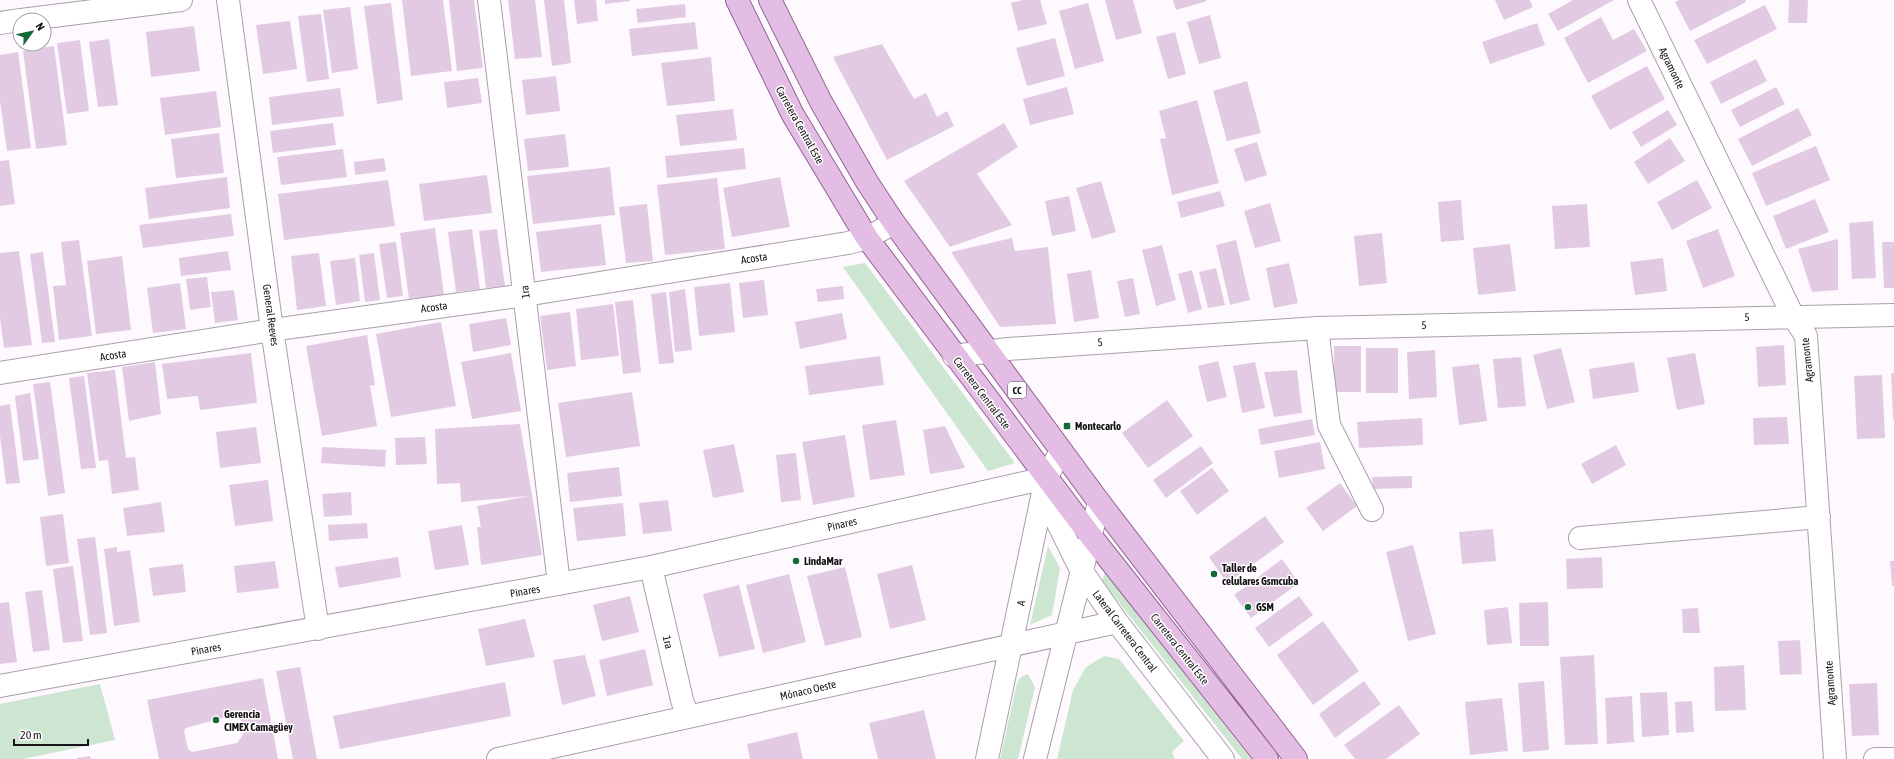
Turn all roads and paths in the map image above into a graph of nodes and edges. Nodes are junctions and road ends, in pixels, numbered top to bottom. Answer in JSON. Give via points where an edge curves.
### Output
{"nodes":[{"id":1,"x":181,"y":0,"type":"edge"},
{"id":2,"x":228,"y":0,"type":"edge"},
{"id":3,"x":489,"y":0,"type":"edge"},
{"id":4,"x":737,"y":0,"type":"edge"},
{"id":5,"x":770,"y":0,"type":"edge"},
{"id":6,"x":1639,"y":0,"type":"edge"},
{"id":7,"x":52,"y":16,"type":"edge"},
{"id":8,"x":12,"y":21,"type":"edge"},
{"id":9,"x":0,"y":23,"type":"edge"},
{"id":10,"x":894,"y":223,"type":"junction"},
{"id":11,"x":867,"y":238,"type":"junction"},
{"id":12,"x":525,"y":295,"type":"junction"},
{"id":13,"x":1894,"y":315,"type":"edge"},
{"id":14,"x":1793,"y":316,"type":"junction"},
{"id":15,"x":1317,"y":328,"type":"junction"},
{"id":16,"x":272,"y":330,"type":"junction"},
{"id":17,"x":988,"y":352,"type":"junction"},
{"id":18,"x":954,"y":356,"type":"junction"},
{"id":19,"x":0,"y":373,"type":"edge"},
{"id":20,"x":1061,"y":451,"type":"junction"},
{"id":21,"x":1045,"y":485,"type":"junction"},
{"id":22,"x":1099,"y":502,"type":"junction"},
{"id":23,"x":1372,"y":510,"type":"dead end"},
{"id":24,"x":1819,"y":517,"type":"junction"},
{"id":25,"x":1090,"y":536,"type":"junction"},
{"id":26,"x":1580,"y":538,"type":"dead end"},
{"id":27,"x":651,"y":567,"type":"junction"},
{"id":28,"x":1081,"y":570,"type":"junction"},
{"id":29,"x":559,"y":584,"type":"junction"},
{"id":30,"x":1117,"y":622,"type":"junction"},
{"id":31,"x":318,"y":628,"type":"junction"},
{"id":32,"x":1067,"y":633,"type":"junction"},
{"id":33,"x":1012,"y":646,"type":"junction"},
{"id":34,"x":0,"y":686,"type":"edge"},
{"id":35,"x":688,"y":717,"type":"junction"},
{"id":36,"x":498,"y":759,"type":"edge"},
{"id":37,"x":987,"y":759,"type":"edge"},
{"id":38,"x":1035,"y":759,"type":"edge"},
{"id":39,"x":1223,"y":759,"type":"edge"},
{"id":40,"x":1267,"y":759,"type":"edge"},
{"id":41,"x":1296,"y":759,"type":"edge"},
{"id":42,"x":1835,"y":759,"type":"edge"},
{"id":43,"x":1875,"y":759,"type":"edge"},
{"id":44,"x":1894,"y":759,"type":"edge"}],
"edges":[{"from":1,"to":7,"type":"street"},
{"from":2,"to":16,"type":"street","name":"General Reeves"},
{"from":3,"to":12,"type":"street","name":"1ra"},
{"from":4,"to":11,"type":"main road","name":"Carretera Central Este","via":[[792,115]]},
{"from":5,"to":10,"type":"main road","number":"CC","via":[[821,102]]},
{"from":6,"to":14,"type":"street","name":"Agramonte"},
{"from":8,"to":9,"type":"street"},
{"from":10,"to":11,"type":"street","name":"Acosta"},
{"from":10,"to":17,"type":"main road","number":"CC"},
{"from":11,"to":12,"type":"street","name":"Acosta"},
{"from":11,"to":18,"type":"main road","name":"Carretera Central Este"},
{"from":12,"to":16,"type":"street","name":"Acosta"},
{"from":12,"to":29,"type":"street","name":"1ra"},
{"from":13,"to":14,"type":"street","name":"5"},
{"from":14,"to":15,"type":"street","name":"5"},
{"from":14,"to":24,"type":"street","name":"Agramonte","via":[[1806,336]]},
{"from":15,"to":17,"type":"street","name":"5"},
{"from":15,"to":23,"type":"street","via":[[1329,426]]},
{"from":16,"to":19,"type":"street","name":"Acosta"},
{"from":16,"to":31,"type":"street","name":"General Reeves"},
{"from":17,"to":18,"type":"street","name":"5"},
{"from":17,"to":20,"type":"main road","number":"CC"},
{"from":18,"to":21,"type":"main road","name":"Carretera Central Este"},
{"from":20,"to":21,"type":"street","name":"A"},
{"from":20,"to":22,"type":"main road","number":"CC"},
{"from":21,"to":25,"type":"main road","name":"Carretera Central Este"},
{"from":21,"to":27,"type":"street","name":"Pinares"},
{"from":21,"to":28,"type":"street","name":"Lateral Carretera Central"},
{"from":21,"to":33,"type":"street","name":"A"},
{"from":22,"to":25,"type":"street"},
{"from":22,"to":41,"type":"main road","number":"CC"},
{"from":24,"to":26,"type":"street"},
{"from":24,"to":42,"type":"street","name":"Agramonte"},
{"from":25,"to":28,"type":"street"},
{"from":25,"to":40,"type":"main road","name":"Carretera Central Este"},
{"from":27,"to":29,"type":"street","name":"Pinares"},
{"from":27,"to":35,"type":"street","name":"1ra"},
{"from":28,"to":30,"type":"street","name":"Lateral Carretera Central"},
{"from":28,"to":32,"type":"street"},
{"from":29,"to":31,"type":"street","name":"Pinares"},
{"from":30,"to":32,"type":"street","name":"Mónaco Oeste"},
{"from":30,"to":39,"type":"street","name":"Lateral Carretera Central"},
{"from":31,"to":34,"type":"street","name":"Pinares"},
{"from":32,"to":33,"type":"street","name":"Mónaco Oeste"},
{"from":32,"to":38,"type":"street"},
{"from":33,"to":35,"type":"street","name":"Mónaco Oeste","via":[[993,648]]},
{"from":33,"to":37,"type":"street","name":"A"},
{"from":35,"to":36,"type":"street","name":"Mónaco Oeste"},
{"from":43,"to":44,"type":"street"}]}
